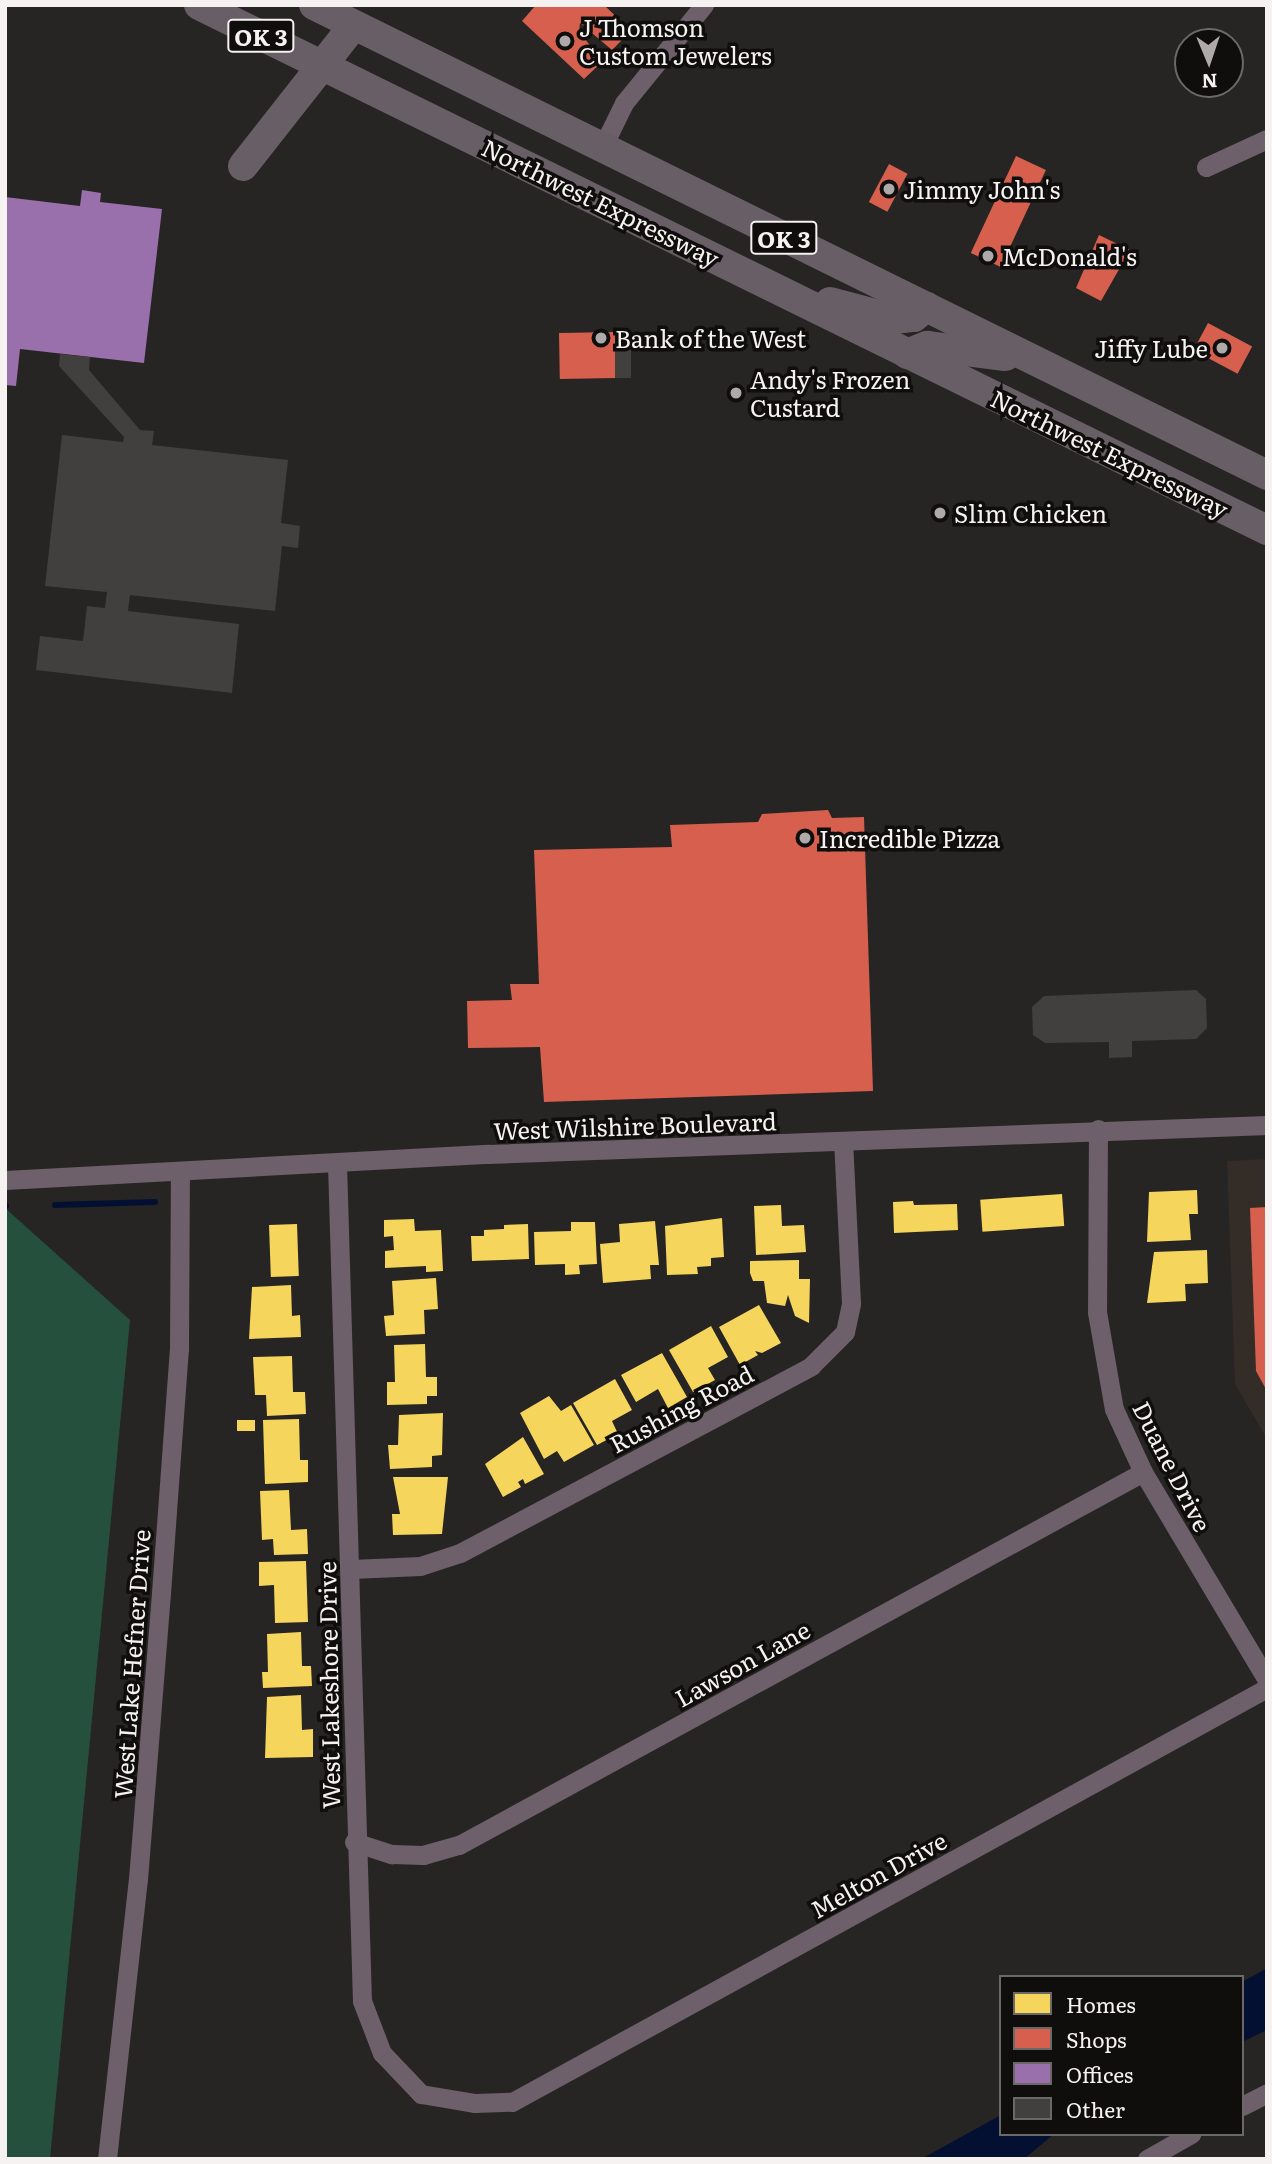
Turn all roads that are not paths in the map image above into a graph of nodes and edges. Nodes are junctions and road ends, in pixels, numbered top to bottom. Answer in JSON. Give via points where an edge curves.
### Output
{"nodes":[{"id":1,"x":199,"y":5,"type":"edge"},
{"id":2,"x":314,"y":5,"type":"edge"},
{"id":3,"x":704,"y":5,"type":"edge"},
{"id":4,"x":354,"y":25,"type":"junction"},
{"id":5,"x":323,"y":66,"type":"junction"},
{"id":6,"x":355,"y":82,"type":"junction"},
{"id":7,"x":1267,"y":139,"type":"edge"},
{"id":8,"x":602,"y":148,"type":"junction"},
{"id":9,"x":1206,"y":167,"type":"dead end"},
{"id":10,"x":785,"y":292,"type":"junction"},
{"id":11,"x":926,"y":307,"type":"junction"},
{"id":12,"x":907,"y":354,"type":"junction"},
{"id":13,"x":1036,"y":360,"type":"junction"},
{"id":14,"x":1267,"y":475,"type":"edge"},
{"id":15,"x":1267,"y":530,"type":"edge"},
{"id":16,"x":1267,"y":1125,"type":"edge"},
{"id":17,"x":1098,"y":1129,"type":"junction"},
{"id":18,"x":843,"y":1142,"type":"junction"},
{"id":19,"x":337,"y":1164,"type":"junction"},
{"id":20,"x":180,"y":1171,"type":"junction"},
{"id":21,"x":5,"y":1180,"type":"edge"},
{"id":22,"x":1143,"y":1472,"type":"junction"},
{"id":23,"x":352,"y":1569,"type":"junction"},
{"id":24,"x":1267,"y":1680,"type":"edge"},
{"id":25,"x":1267,"y":1689,"type":"edge"},
{"id":26,"x":354,"y":1842,"type":"junction"},
{"id":27,"x":1267,"y":2092,"type":"edge"},
{"id":28,"x":512,"y":2102,"type":"joint"},
{"id":29,"x":1244,"y":2105,"type":"edge"},
{"id":30,"x":1187,"y":2136,"type":"edge"},
{"id":31,"x":107,"y":2159,"type":"edge"},
{"id":32,"x":1147,"y":2159,"type":"edge"}],
"edges":[{"from":1,"to":5,"type":"highway","name":"Northwest Expressway","number":"OK 3"},
{"from":2,"to":4,"type":"highway","name":"Northwest Expressway","number":"OK 3"},
{"from":3,"to":8,"type":"street","via":[[624,103]]},
{"from":4,"to":5,"type":"highway"},
{"from":4,"to":8,"type":"highway","name":"Northwest Expressway","number":"OK 3"},
{"from":5,"to":6,"type":"highway","name":"Northwest Expressway","number":"OK 3"},
{"from":5,"to":6,"type":"highway","via":[[253,168],[322,94],[335,85]]},
{"from":6,"to":10,"type":"highway","name":"Northwest Expressway","number":"OK 3"},
{"from":7,"to":9,"type":"street"},
{"from":8,"to":11,"type":"highway","name":"Northwest Expressway","number":"OK 3"},
{"from":10,"to":11,"type":"highway","via":[[894,319],[914,317]]},
{"from":10,"to":12,"type":"highway","name":"Northwest Expressway","number":"OK 3"},
{"from":11,"to":13,"type":"highway","name":"Northwest Expressway","number":"OK 3"},
{"from":12,"to":13,"type":"highway","via":[[927,346]]},
{"from":12,"to":15,"type":"highway","name":"Northwest Expressway","number":"OK 3"},
{"from":13,"to":14,"type":"highway","name":"Northwest Expressway","number":"OK 3"},
{"from":16,"to":17,"type":"street","name":"West Wilshire Boulevard"},
{"from":17,"to":18,"type":"street","name":"West Wilshire Boulevard"},
{"from":17,"to":22,"type":"street","name":"Duane Drive","via":[[1097,1312],[1114,1409]]},
{"from":18,"to":19,"type":"street","name":"West Wilshire Boulevard"},
{"from":18,"to":23,"type":"street","name":"Rushing Road","via":[[851,1303],[845,1332],[811,1366],[460,1553],[420,1566]]},
{"from":19,"to":20,"type":"street","name":"West Wilshire Boulevard"},
{"from":19,"to":23,"type":"street","name":"West Lakeshore Drive"},
{"from":20,"to":21,"type":"street","name":"West Wilshire Boulevard"},
{"from":20,"to":31,"type":"street","name":"West Lake Hefner Drive","via":[[179,1349],[138,1879]]},
{"from":22,"to":24,"type":"street","name":"Duane Drive"},
{"from":22,"to":26,"type":"street","name":"Lawson Lane","via":[[459,1845],[424,1855],[392,1854]]},
{"from":23,"to":26,"type":"street","name":"West Lakeshore Drive"},
{"from":25,"to":28,"type":"street","name":"Melton Drive"},
{"from":26,"to":28,"type":"street","name":"West Lakeshore Drive","via":[[362,2001],[382,2053],[421,2094],[475,2103]]},
{"from":27,"to":29,"type":"street"},
{"from":30,"to":32,"type":"street"}]}
